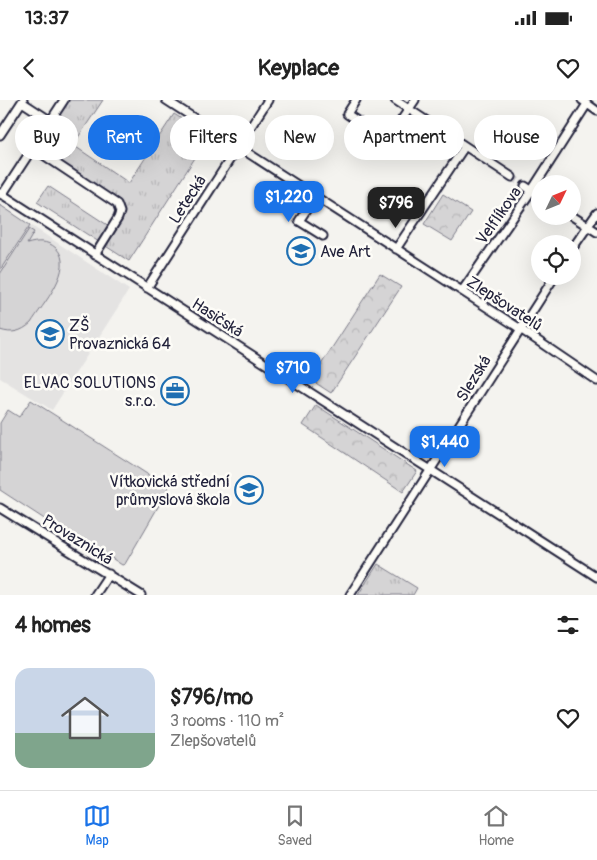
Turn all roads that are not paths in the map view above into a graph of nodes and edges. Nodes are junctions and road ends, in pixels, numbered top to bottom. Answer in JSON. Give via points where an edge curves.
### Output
{"nodes":[{"id":1,"x":64,"y":100,"type":"edge"},
{"id":2,"x":166,"y":100,"type":"edge"},
{"id":3,"x":268,"y":100,"type":"edge"},
{"id":4,"x":356,"y":100,"type":"edge"},
{"id":5,"x":395,"y":100,"type":"edge"},
{"id":6,"x":415,"y":100,"type":"edge"},
{"id":7,"x":22,"y":101,"type":"edge"},
{"id":8,"x":584,"y":102,"type":"edge"},
{"id":9,"x":409,"y":109,"type":"junction"},
{"id":10,"x":597,"y":111,"type":"edge"},
{"id":11,"x":43,"y":115,"type":"edge"},
{"id":12,"x":54,"y":115,"type":"edge"},
{"id":13,"x":189,"y":115,"type":"edge"},
{"id":14,"x":255,"y":120,"type":"edge"},
{"id":15,"x":0,"y":135,"type":"edge"},
{"id":16,"x":465,"y":146,"type":"junction"},
{"id":17,"x":255,"y":159,"type":"edge"},
{"id":18,"x":25,"y":160,"type":"edge"},
{"id":19,"x":51,"y":160,"type":"edge"},
{"id":20,"x":229,"y":160,"type":"edge"},
{"id":21,"x":541,"y":175,"type":"edge"},
{"id":22,"x":512,"y":177,"type":"tunnel mouth"},
{"id":23,"x":525,"y":186,"type":"tunnel mouth"},
{"id":24,"x":531,"y":189,"type":"edge"},
{"id":25,"x":531,"y":191,"type":"edge"},
{"id":26,"x":1,"y":194,"type":"edge"},
{"id":27,"x":314,"y":197,"type":"junction"},
{"id":28,"x":597,"y":213,"type":"edge"},
{"id":29,"x":581,"y":222,"type":"edge"},
{"id":30,"x":588,"y":226,"type":"junction"},
{"id":31,"x":597,"y":232,"type":"edge"},
{"id":32,"x":323,"y":236,"type":"dead end"},
{"id":33,"x":581,"y":236,"type":"edge"},
{"id":34,"x":396,"y":249,"type":"junction"},
{"id":35,"x":95,"y":255,"type":"junction"},
{"id":36,"x":548,"y":285,"type":"edge"},
{"id":37,"x":147,"y":288,"type":"junction"},
{"id":38,"x":462,"y":291,"type":"junction"},
{"id":39,"x":520,"y":328,"type":"junction"},
{"id":40,"x":597,"y":381,"type":"edge"},
{"id":41,"x":431,"y":470,"type":"junction"},
{"id":42,"x":0,"y":508,"type":"edge"},
{"id":43,"x":108,"y":574,"type":"junction"},
{"id":44,"x":597,"y":577,"type":"edge"},
{"id":45,"x":95,"y":595,"type":"edge"},
{"id":46,"x":141,"y":595,"type":"edge"},
{"id":47,"x":350,"y":595,"type":"edge"}],
"edges":[{"from":1,"to":12,"type":"street"},
{"from":2,"to":13,"type":"street","name":"Zlepšovatelů"},
{"from":3,"to":14,"type":"street","name":"Letecká"},
{"from":4,"to":9,"type":"street","via":[[347,114],[387,141]]},
{"from":5,"to":9,"type":"street"},
{"from":6,"to":9,"type":"street"},
{"from":7,"to":11,"type":"street"},
{"from":7,"to":15,"type":"street"},
{"from":8,"to":10,"type":"street"},
{"from":8,"to":21,"type":"street","name":"Velflíkova"},
{"from":9,"to":16,"type":"street"},
{"from":16,"to":22,"type":"street"},
{"from":16,"to":34,"type":"street"},
{"from":17,"to":27,"type":"street","name":"Zlepšovatelů"},
{"from":18,"to":26,"type":"street"},
{"from":19,"to":35,"type":"street","via":[[117,204],[118,218]]},
{"from":20,"to":37,"type":"street","name":"Letecká"},
{"from":23,"to":24,"type":"street"},
{"from":25,"to":38,"type":"street","name":"Velflíkova"},
{"from":26,"to":35,"type":"street","name":"Hasičská"},
{"from":27,"to":32,"type":"street","via":[[299,220]]},
{"from":27,"to":34,"type":"street","name":"Zlepšovatelů"},
{"from":28,"to":30,"type":"street"},
{"from":29,"to":30,"type":"street"},
{"from":30,"to":31,"type":"street"},
{"from":30,"to":33,"type":"street"},
{"from":34,"to":38,"type":"street","name":"Zlepšovatelů"},
{"from":35,"to":37,"type":"street","name":"Hasičská"},
{"from":36,"to":39,"type":"street","name":"Slezská"},
{"from":37,"to":41,"type":"street","name":"Hasičská"},
{"from":38,"to":39,"type":"street","name":"Zlepšovatelů"},
{"from":39,"to":40,"type":"street","name":"Zlepšovatelů"},
{"from":39,"to":41,"type":"street","name":"Slezská"},
{"from":41,"to":44,"type":"street","name":"Hasičská"},
{"from":41,"to":47,"type":"street","name":"Slezská"},
{"from":42,"to":43,"type":"street","name":"Provaznická"},
{"from":43,"to":45,"type":"street"},
{"from":43,"to":46,"type":"street","name":"Provaznická"}]}
